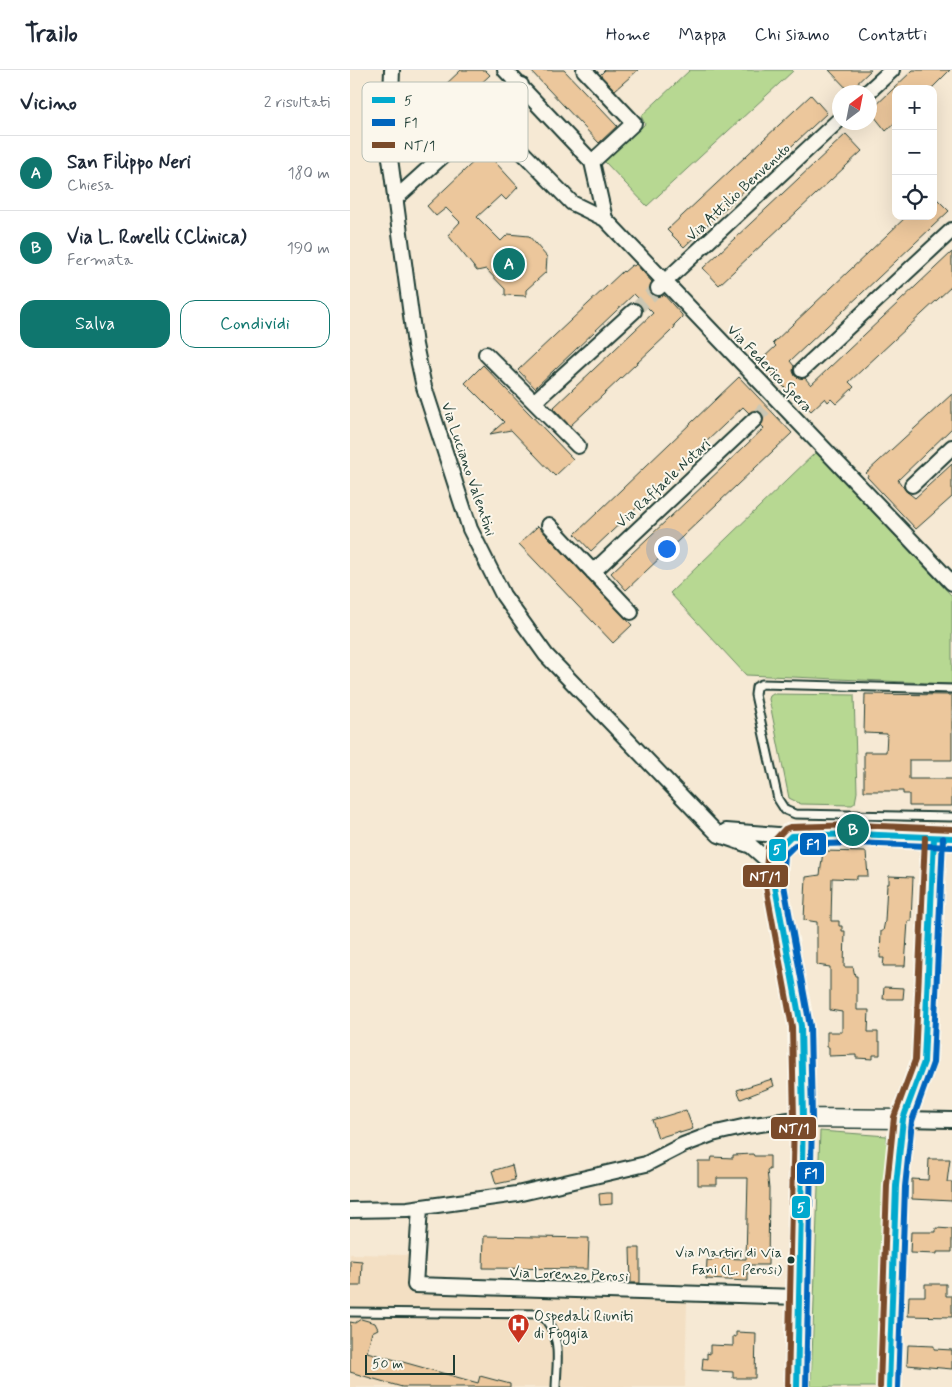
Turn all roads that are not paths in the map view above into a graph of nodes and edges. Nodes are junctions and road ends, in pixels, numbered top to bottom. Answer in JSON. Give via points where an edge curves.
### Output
{"nodes":[{"id":1,"x":505,"y":70,"type":"edge"},
{"id":2,"x":584,"y":70,"type":"edge"},
{"id":3,"x":892,"y":70,"type":"edge"},
{"id":4,"x":517,"y":82,"type":"edge"},
{"id":5,"x":876,"y":85,"type":"edge"},
{"id":6,"x":528,"y":93,"type":"edge"},
{"id":7,"x":832,"y":126,"type":"edge"},
{"id":8,"x":528,"y":158,"type":"edge"},
{"id":9,"x":390,"y":162,"type":"edge"},
{"id":10,"x":436,"y":162,"type":"edge"},
{"id":11,"x":592,"y":162,"type":"junction"},
{"id":12,"x":395,"y":199,"type":"junction"},
{"id":13,"x":605,"y":219,"type":"junction"},
{"id":14,"x":952,"y":230,"type":"edge"},
{"id":15,"x":661,"y":285,"type":"junction"},
{"id":16,"x":634,"y":311,"type":"tunnel mouth"},
{"id":17,"x":486,"y":354,"type":"dead end"},
{"id":18,"x":802,"y":370,"type":"dead end"},
{"id":19,"x":534,"y":402,"type":"junction"},
{"id":20,"x":755,"y":418,"type":"tunnel mouth"},
{"id":21,"x":578,"y":446,"type":"dead end"},
{"id":22,"x":952,"y":447,"type":"edge"},
{"id":23,"x":912,"y":485,"type":"dead end"},
{"id":24,"x":549,"y":525,"type":"dead end"},
{"id":25,"x":593,"y":572,"type":"junction"},
{"id":26,"x":952,"y":583,"type":"edge"},
{"id":27,"x":630,"y":612,"type":"dead end"},
{"id":28,"x":952,"y":689,"type":"edge"},
{"id":29,"x":952,"y":817,"type":"edge"},
{"id":30,"x":711,"y":828,"type":"junction"},
{"id":31,"x":791,"y":836,"type":"junction"},
{"id":32,"x":934,"y":838,"type":"junction"},
{"id":33,"x":952,"y":838,"type":"edge"},
{"id":34,"x":775,"y":867,"type":"junction"},
{"id":35,"x":803,"y":1118,"type":"junction"},
{"id":36,"x":903,"y":1119,"type":"junction"},
{"id":37,"x":952,"y":1120,"type":"edge"},
{"id":38,"x":420,"y":1208,"type":"junction"},
{"id":39,"x":350,"y":1210,"type":"edge"},
{"id":40,"x":799,"y":1297,"type":"junction"},
{"id":41,"x":350,"y":1312,"type":"edge"},
{"id":42,"x":556,"y":1387,"type":"edge"},
{"id":43,"x":797,"y":1387,"type":"edge"},
{"id":44,"x":889,"y":1387,"type":"edge"}],
"edges":[{"from":1,"to":4,"type":"street"},
{"from":2,"to":11,"type":"street","via":[[634,123]]},
{"from":3,"to":5,"type":"street"},
{"from":6,"to":11,"type":"street"},
{"from":7,"to":15,"type":"street","name":"Via Attilio Benvenuto"},
{"from":8,"to":13,"type":"street","via":[[572,203]]},
{"from":9,"to":12,"type":"street","name":"Via Luciano Valentini"},
{"from":10,"to":12,"type":"street"},
{"from":11,"to":13,"type":"street"},
{"from":12,"to":30,"type":"street","name":"Via Luciano Valentini","via":[[424,388],[470,529],[482,555],[503,595],[546,655]]},
{"from":13,"to":15,"type":"street","name":"Via Federico Spera"},
{"from":14,"to":18,"type":"street"},
{"from":15,"to":26,"type":"street","name":"Via Federico Spera","via":[[771,402]]},
{"from":16,"to":19,"type":"street"},
{"from":17,"to":19,"type":"street"},
{"from":19,"to":21,"type":"street"},
{"from":20,"to":25,"type":"street","name":"Via Raffaele Notari"},
{"from":22,"to":23,"type":"street"},
{"from":24,"to":25,"type":"street"},
{"from":25,"to":27,"type":"street"},
{"from":28,"to":29,"type":"lane","via":[[762,684],[756,687],[755,695],[778,799],[785,810],[795,814]]},
{"from":30,"to":31,"type":"street"},
{"from":30,"to":34,"type":"street","name":"Via Luciano Valentini","via":[[720,835],[751,846]]},
{"from":31,"to":32,"type":"street","via":[[855,834]]},
{"from":31,"to":34,"type":"street","via":[[776,851]]},
{"from":32,"to":33,"type":"street"},
{"from":32,"to":36,"type":"street","via":[[924,1062]]},
{"from":34,"to":35,"type":"street","via":[[774,880],[801,1026]]},
{"from":35,"to":36,"type":"street"},
{"from":35,"to":38,"type":"street","via":[[712,1134],[646,1164],[517,1194]]},
{"from":35,"to":40,"type":"street"},
{"from":36,"to":37,"type":"street"},
{"from":36,"to":44,"type":"street","via":[[896,1186]]},
{"from":38,"to":39,"type":"street"},
{"from":38,"to":40,"type":"street","name":"Via Lorenzo Perosi","via":[[415,1286]]},
{"from":40,"to":43,"type":"street"},
{"from":41,"to":42,"type":"lane","via":[[540,1314],[557,1340]]}]}
